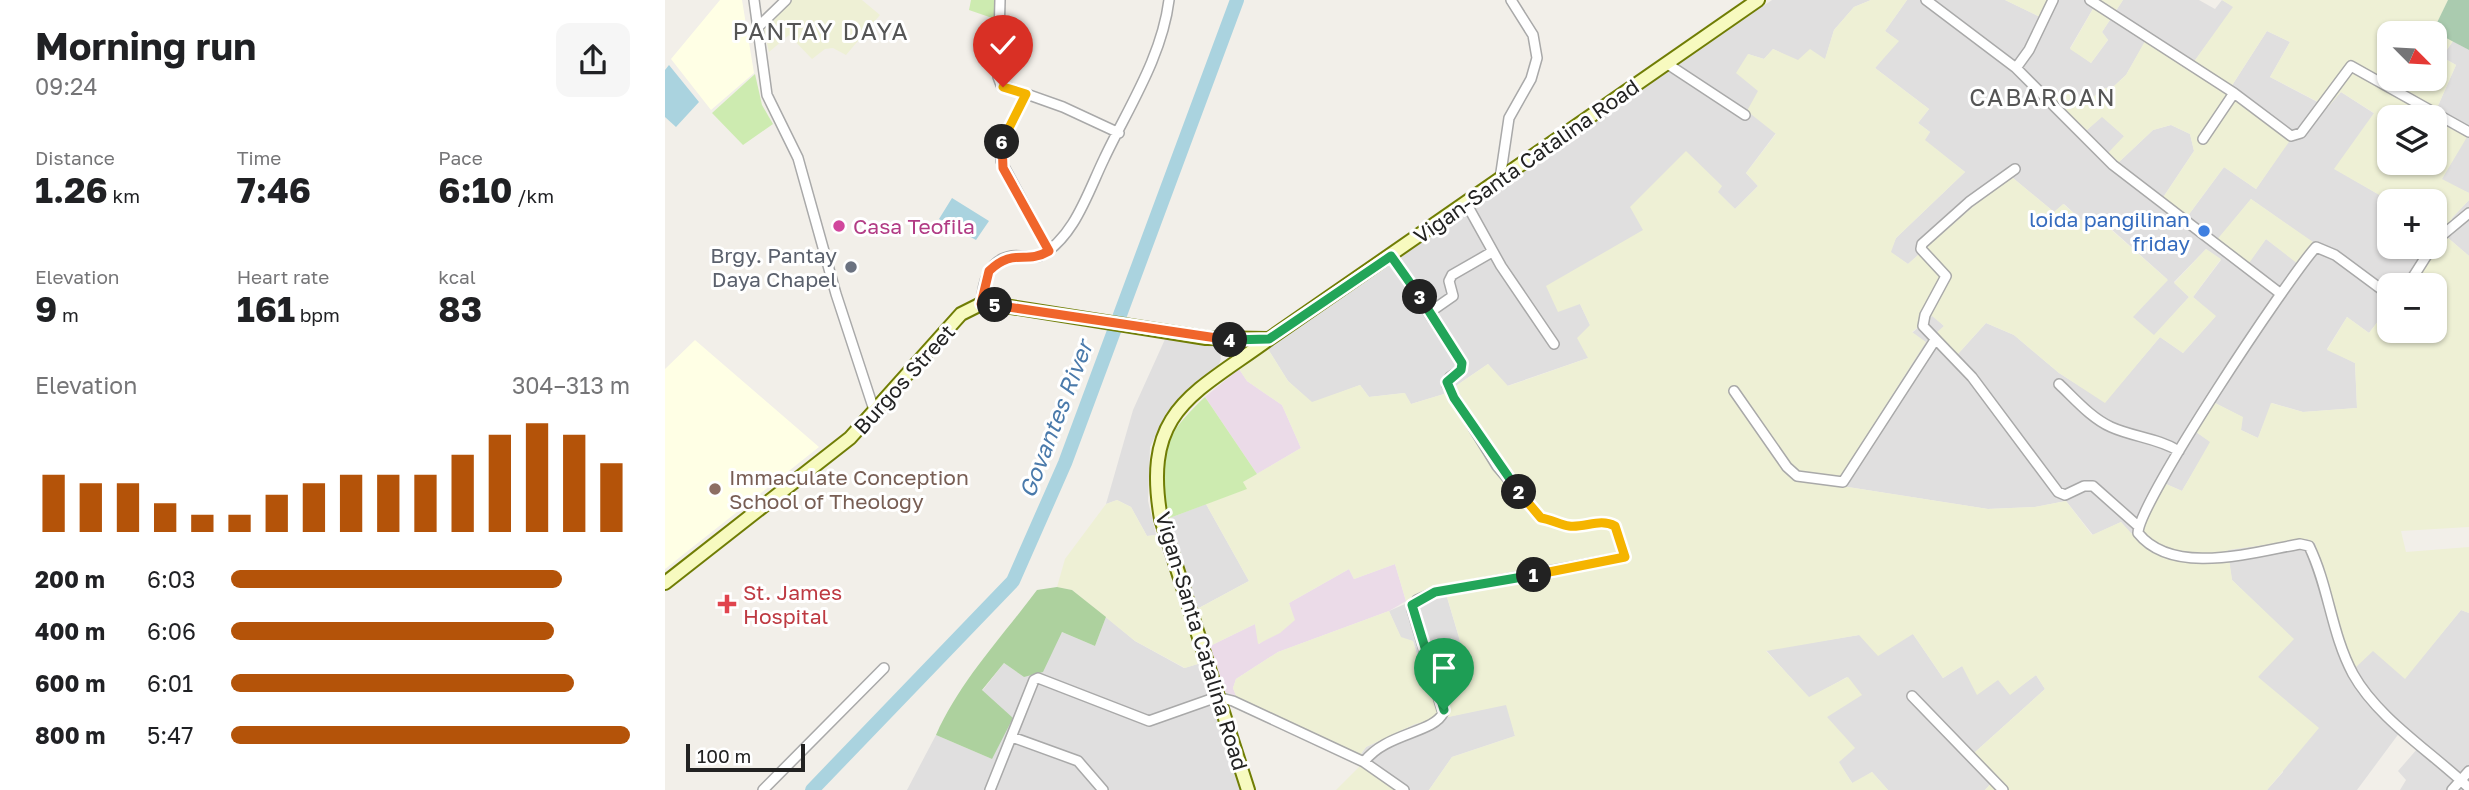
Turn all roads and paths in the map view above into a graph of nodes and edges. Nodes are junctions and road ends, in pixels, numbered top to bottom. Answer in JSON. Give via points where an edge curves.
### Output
{"nodes":[{"id":1,"x":754,"y":0,"type":"edge"},
{"id":2,"x":786,"y":0,"type":"edge"},
{"id":3,"x":1000,"y":0,"type":"edge"},
{"id":4,"x":1169,"y":0,"type":"edge"},
{"id":5,"x":1511,"y":0,"type":"edge"},
{"id":6,"x":1758,"y":0,"type":"edge"},
{"id":7,"x":1926,"y":0,"type":"edge"},
{"id":8,"x":2053,"y":0,"type":"edge"},
{"id":9,"x":2090,"y":0,"type":"edge"},
{"id":10,"x":758,"y":27,"type":"junction"},
{"id":11,"x":1666,"y":63,"type":"junction"},
{"id":12,"x":2016,"y":68,"type":"junction"},
{"id":13,"x":2234,"y":93,"type":"junction"},
{"id":14,"x":1026,"y":94,"type":"junction"},
{"id":15,"x":1745,"y":115,"type":"dead end"},
{"id":16,"x":2469,"y":131,"type":"edge"},
{"id":17,"x":1119,"y":133,"type":"junction"},
{"id":18,"x":2203,"y":139,"type":"dead end"},
{"id":19,"x":2015,"y":169,"type":"dead end"},
{"id":20,"x":1500,"y":179,"type":"junction"},
{"id":21,"x":1467,"y":204,"type":"junction"},
{"id":22,"x":2469,"y":213,"type":"edge"},
{"id":23,"x":2447,"y":231,"type":"edge"},
{"id":24,"x":1049,"y":251,"type":"junction"},
{"id":25,"x":1492,"y":252,"type":"junction"},
{"id":26,"x":1391,"y":256,"type":"junction"},
{"id":27,"x":2377,"y":287,"type":"edge"},
{"id":28,"x":2281,"y":294,"type":"junction"},
{"id":29,"x":981,"y":304,"type":"junction"},
{"id":30,"x":1430,"y":312,"type":"junction"},
{"id":31,"x":1223,"y":339,"type":"junction"},
{"id":32,"x":1269,"y":339,"type":"junction"},
{"id":33,"x":1935,"y":340,"type":"junction"},
{"id":34,"x":1554,"y":344,"type":"dead end"},
{"id":35,"x":1226,"y":370,"type":"junction"},
{"id":36,"x":2060,"y":384,"type":"dead end"},
{"id":37,"x":1734,"y":391,"type":"dead end"},
{"id":38,"x":875,"y":413,"type":"junction"},
{"id":39,"x":2179,"y":451,"type":"junction"},
{"id":40,"x":2138,"y":526,"type":"junction"},
{"id":41,"x":665,"y":583,"type":"edge"},
{"id":42,"x":884,"y":668,"type":"dead end"},
{"id":43,"x":1912,"y":696,"type":"dead end"},
{"id":44,"x":1217,"y":697,"type":"junction"},
{"id":45,"x":1011,"y":737,"type":"junction"},
{"id":46,"x":1364,"y":762,"type":"junction"},
{"id":47,"x":2469,"y":771,"type":"edge"},
{"id":48,"x":2461,"y":780,"type":"junction"},
{"id":49,"x":2469,"y":788,"type":"edge"},
{"id":50,"x":763,"y":790,"type":"edge"},
{"id":51,"x":990,"y":790,"type":"edge"},
{"id":52,"x":1103,"y":790,"type":"edge"},
{"id":53,"x":1248,"y":790,"type":"edge"},
{"id":54,"x":1404,"y":790,"type":"edge"},
{"id":55,"x":2003,"y":790,"type":"edge"},
{"id":56,"x":2452,"y":790,"type":"edge"}],
"edges":[{"from":1,"to":10,"type":"street"},
{"from":2,"to":10,"type":"street"},
{"from":3,"to":14,"type":"street","via":[[998,80],[1003,87]]},
{"from":4,"to":17,"type":"street","via":[[1158,43]]},
{"from":5,"to":20,"type":"street","via":[[1533,35],[1537,58],[1509,118]]},
{"from":6,"to":11,"type":"main road","name":"Vigan-Santa Catalina Road"},
{"from":7,"to":12,"type":"street"},
{"from":8,"to":12,"type":"street"},
{"from":9,"to":13,"type":"street"},
{"from":10,"to":38,"type":"street","via":[[767,95],[797,159]]},
{"from":11,"to":15,"type":"street"},
{"from":11,"to":20,"type":"main road","name":"Vigan-Santa Catalina Road"},
{"from":12,"to":28,"type":"street","via":[[2113,165]]},
{"from":13,"to":16,"type":"street","via":[[2295,136],[2351,66]]},
{"from":13,"to":18,"type":"street"},
{"from":14,"to":17,"type":"street"},
{"from":14,"to":24,"type":"street","via":[[1001,143],[1001,161]]},
{"from":17,"to":24,"type":"street","via":[[1063,236]]},
{"from":19,"to":33,"type":"street","via":[[1922,244],[1921,249],[1946,276],[1922,322]]},
{"from":20,"to":21,"type":"main road","name":"Vigan-Santa Catalina Road"},
{"from":21,"to":25,"type":"street"},
{"from":21,"to":26,"type":"main road","name":"Vigan-Santa Catalina Road"},
{"from":22,"to":23,"type":"street"},
{"from":24,"to":29,"type":"street","via":[[999,262],[985,277]]},
{"from":25,"to":30,"type":"street","via":[[1452,275],[1453,296]]},
{"from":25,"to":34,"type":"street"},
{"from":26,"to":30,"type":"street"},
{"from":26,"to":32,"type":"main road","name":"Vigan-Santa Catalina Road"},
{"from":27,"to":28,"type":"street","via":[[2319,247]]},
{"from":28,"to":39,"type":"street"},
{"from":29,"to":31,"type":"main road"},
{"from":29,"to":38,"type":"main road","name":"Burgos Street","via":[[961,314]]},
{"from":30,"to":46,"type":"street","via":[[1462,363],[1447,385],[1506,476],[1541,518],[1569,526],[1608,522],[1615,526],[1625,557],[1435,592],[1417,600],[1412,610],[1442,715],[1428,726],[1384,742]]},
{"from":31,"to":32,"type":"main road"},
{"from":31,"to":35,"type":"main road","via":[[1229,354]]},
{"from":32,"to":35,"type":"main road","name":"Vigan-Santa Catalina Road"},
{"from":33,"to":37,"type":"street","via":[[1843,482],[1797,476]]},
{"from":33,"to":40,"type":"street","via":[[1972,377],[2058,492],[2065,495],[2093,486]]},
{"from":35,"to":44,"type":"main road","name":"Vigan-Santa Catalina Road","via":[[1192,396],[1170,421],[1160,438],[1155,484],[1161,519]]},
{"from":36,"to":39,"type":"street","via":[[2109,426]]},
{"from":38,"to":41,"type":"main road","name":"Burgos Street","via":[[826,459]]},
{"from":39,"to":40,"type":"street"},
{"from":40,"to":48,"type":"street","via":[[2138,533],[2150,543],[2192,559],[2300,544],[2309,547],[2333,628],[2354,675],[2389,717]]},
{"from":42,"to":50,"type":"street"},
{"from":43,"to":55,"type":"street"},
{"from":44,"to":45,"type":"street","via":[[1150,722],[1038,678]]},
{"from":44,"to":46,"type":"street","via":[[1249,707]]},
{"from":44,"to":53,"type":"main road","name":"Vigan-Santa Catalina Road"},
{"from":45,"to":51,"type":"street"},
{"from":45,"to":52,"type":"street","via":[[1078,761]]},
{"from":46,"to":54,"type":"street"},
{"from":47,"to":48,"type":"street"},
{"from":48,"to":49,"type":"street"},
{"from":48,"to":56,"type":"street"}]}
